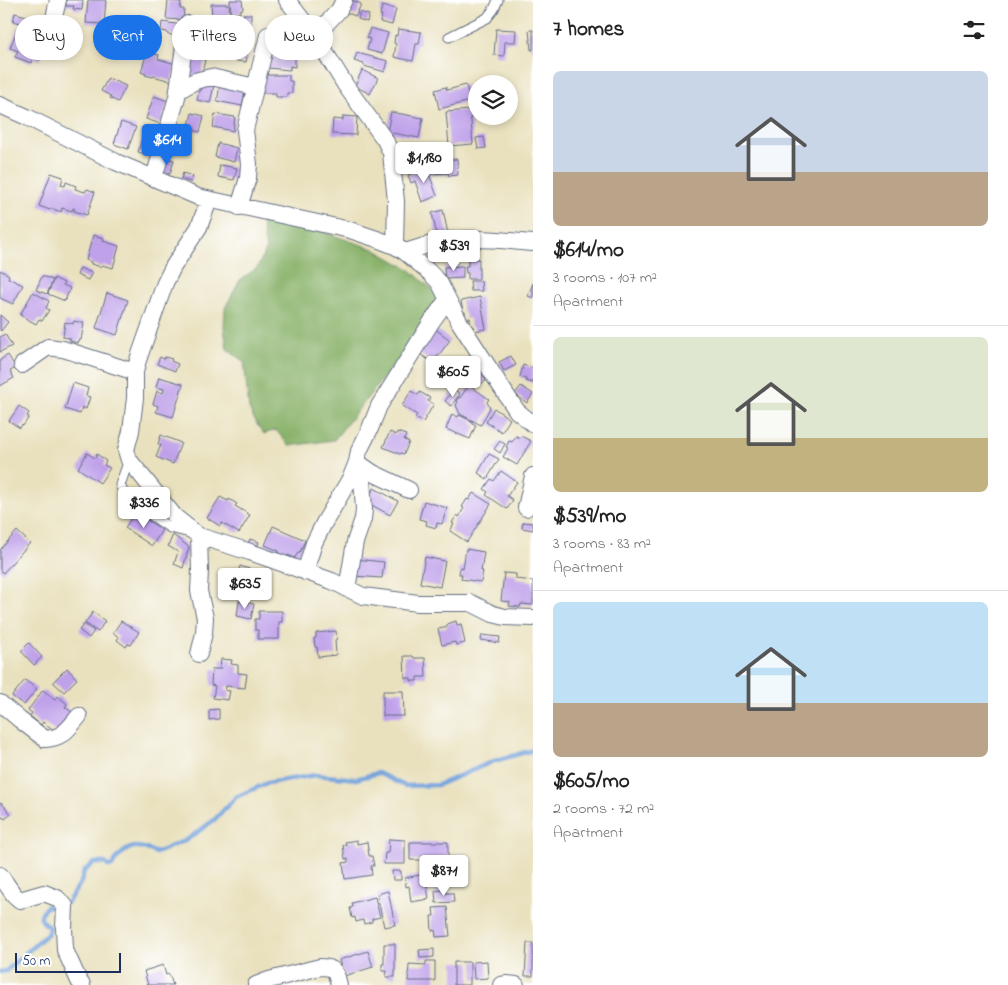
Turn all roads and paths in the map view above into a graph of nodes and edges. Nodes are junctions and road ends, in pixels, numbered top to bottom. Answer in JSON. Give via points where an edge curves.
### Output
{"nodes":[{"id":1,"x":287,"y":0,"type":"edge"},
{"id":2,"x":344,"y":0,"type":"edge"},
{"id":3,"x":498,"y":0,"type":"edge"},
{"id":4,"x":299,"y":15,"type":"edge"},
{"id":5,"x":333,"y":15,"type":"edge"},
{"id":6,"x":449,"y":38,"type":"dead end"},
{"id":7,"x":265,"y":47,"type":"edge"},
{"id":8,"x":183,"y":60,"type":"edge"},
{"id":9,"x":330,"y":60,"type":"edge"},
{"id":10,"x":255,"y":87,"type":"junction"},
{"id":11,"x":178,"y":91,"type":"junction"},
{"id":12,"x":0,"y":105,"type":"edge"},
{"id":13,"x":154,"y":178,"type":"junction"},
{"id":14,"x":209,"y":200,"type":"junction"},
{"id":15,"x":239,"y":206,"type":"junction"},
{"id":16,"x":533,"y":243,"type":"edge"},
{"id":17,"x":400,"y":249,"type":"junction"},
{"id":18,"x":447,"y":300,"type":"junction"},
{"id":19,"x":22,"y":365,"type":"dead end"},
{"id":20,"x":135,"y":372,"type":"junction"},
{"id":21,"x":533,"y":424,"type":"edge"},
{"id":22,"x":129,"y":460,"type":"junction"},
{"id":23,"x":357,"y":462,"type":"junction"},
{"id":24,"x":533,"y":476,"type":"edge"},
{"id":25,"x":410,"y":490,"type":"dead end"},
{"id":26,"x":526,"y":508,"type":"dead end"},
{"id":27,"x":199,"y":536,"type":"junction"},
{"id":28,"x":305,"y":572,"type":"junction"},
{"id":29,"x":347,"y":589,"type":"junction"},
{"id":30,"x":533,"y":618,"type":"edge"},
{"id":31,"x":199,"y":654,"type":"dead end"},
{"id":32,"x":0,"y":703,"type":"edge"},
{"id":33,"x":79,"y":716,"type":"dead end"},
{"id":34,"x":0,"y":875,"type":"edge"},
{"id":35,"x":82,"y":985,"type":"edge"},
{"id":36,"x":256,"y":985,"type":"edge"},
{"id":37,"x":339,"y":985,"type":"edge"},
{"id":38,"x":501,"y":985,"type":"edge"},
{"id":39,"x":516,"y":985,"type":"edge"}],
"edges":[{"from":1,"to":4,"type":"street"},
{"from":2,"to":5,"type":"street"},
{"from":3,"to":6,"type":"lane","via":[[488,18]]},
{"from":7,"to":10,"type":"street"},
{"from":8,"to":11,"type":"street"},
{"from":9,"to":17,"type":"street","via":[[391,153]]},
{"from":10,"to":11,"type":"street","via":[[210,77]]},
{"from":10,"to":15,"type":"street","via":[[246,130],[248,178]]},
{"from":11,"to":13,"type":"street"},
{"from":12,"to":13,"type":"street"},
{"from":13,"to":14,"type":"street"},
{"from":14,"to":15,"type":"street"},
{"from":14,"to":20,"type":"street","via":[[199,227],[165,283]]},
{"from":15,"to":17,"type":"street","via":[[350,230]]},
{"from":16,"to":17,"type":"street","via":[[454,240]]},
{"from":17,"to":18,"type":"street","via":[[439,282]]},
{"from":18,"to":21,"type":"street","via":[[517,411]]},
{"from":18,"to":23,"type":"street","via":[[379,406],[358,451]]},
{"from":19,"to":20,"type":"street","via":[[48,347]]},
{"from":20,"to":22,"type":"street","via":[[135,398],[126,450]]},
{"from":22,"to":27,"type":"street","via":[[175,517]]},
{"from":22,"to":27,"type":"lane","via":[[120,485],[126,498],[170,528]]},
{"from":23,"to":25,"type":"street"},
{"from":23,"to":28,"type":"street","via":[[314,543]]},
{"from":23,"to":29,"type":"street","via":[[364,510]]},
{"from":24,"to":26,"type":"street"},
{"from":27,"to":28,"type":"street"},
{"from":27,"to":31,"type":"street","via":[[199,592],[204,618]]},
{"from":28,"to":29,"type":"street"},
{"from":29,"to":30,"type":"street","via":[[363,596],[388,600],[471,603],[505,617]]},
{"from":32,"to":33,"type":"street","via":[[45,739],[63,735]]},
{"from":34,"to":35,"type":"street","via":[[20,900],[44,894],[57,898],[65,906],[65,950]]},
{"from":36,"to":37,"type":"street","via":[[327,967],[333,970]]},
{"from":38,"to":39,"type":"street"}]}
